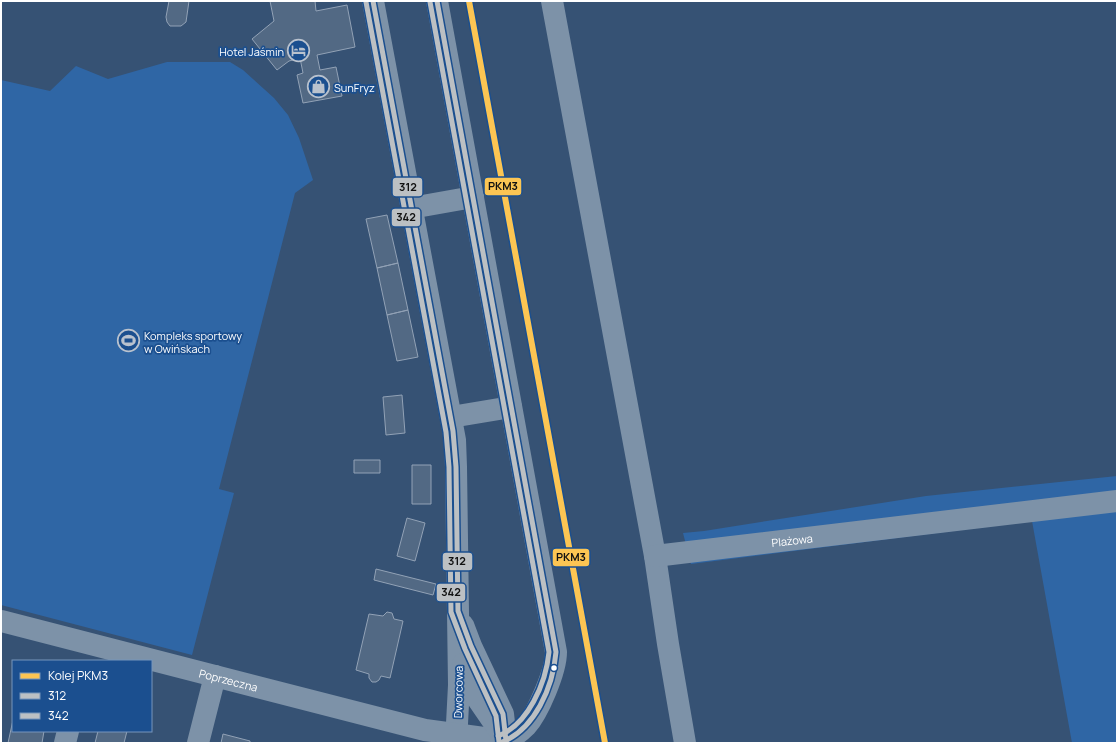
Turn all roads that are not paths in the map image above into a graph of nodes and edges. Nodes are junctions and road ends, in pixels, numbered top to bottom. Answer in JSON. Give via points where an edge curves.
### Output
{"nodes":[{"id":1,"x":373,"y":1,"type":"edge"},
{"id":2,"x":437,"y":1,"type":"edge"},
{"id":3,"x":552,"y":1,"type":"edge"},
{"id":4,"x":473,"y":198,"type":"junction"},
{"id":5,"x":411,"y":208,"type":"junction"},
{"id":6,"x":511,"y":407,"type":"junction"},
{"id":7,"x":451,"y":417,"type":"junction"},
{"id":8,"x":1117,"y":501,"type":"edge"},
{"id":9,"x":655,"y":556,"type":"junction"},
{"id":10,"x":458,"y":611,"type":"junction"},
{"id":11,"x":1,"y":622,"type":"edge"},
{"id":12,"x":458,"y":649,"type":"junction"},
{"id":13,"x":86,"y":653,"type":"edge"},
{"id":14,"x":125,"y":660,"type":"edge"},
{"id":15,"x":152,"y":665,"type":"edge"},
{"id":16,"x":215,"y":676,"type":"junction"},
{"id":17,"x":68,"y":732,"type":"edge"},
{"id":18,"x":456,"y":739,"type":"edge"},
{"id":19,"x":505,"y":742,"type":"edge"},
{"id":20,"x":65,"y":743,"type":"edge"},
{"id":21,"x":198,"y":743,"type":"edge"},
{"id":22,"x":685,"y":743,"type":"edge"}],
"edges":[{"from":1,"to":5,"type":"street","name":"Dworcowa"},
{"from":2,"to":4,"type":"street"},
{"from":3,"to":9,"type":"street"},
{"from":4,"to":5,"type":"street"},
{"from":4,"to":6,"type":"street"},
{"from":5,"to":7,"type":"street","name":"Dworcowa"},
{"from":6,"to":7,"type":"street"},
{"from":6,"to":19,"type":"street","via":[[556,659],[534,714],[526,726]]},
{"from":7,"to":10,"type":"street","name":"Dworcowa","via":[[456,467]]},
{"from":8,"to":9,"type":"street","name":"Plażowa"},
{"from":9,"to":22,"type":"street"},
{"from":10,"to":12,"type":"street","name":"Dworcowa"},
{"from":10,"to":19,"type":"street","via":[[471,646],[503,714]]},
{"from":11,"to":13,"type":"street","name":"Poprzeczna"},
{"from":12,"to":18,"type":"street","name":"Dworcowa"},
{"from":12,"to":19,"type":"street","name":"Dworcowa","via":[[477,698]]},
{"from":13,"to":14,"type":"street","name":"Poprzeczna"},
{"from":15,"to":16,"type":"street","name":"Poprzeczna"},
{"from":16,"to":18,"type":"street","name":"Poprzeczna"},
{"from":16,"to":21,"type":"street"},
{"from":17,"to":20,"type":"street"},
{"from":18,"to":19,"type":"street","name":"Dworcowa"}]}
